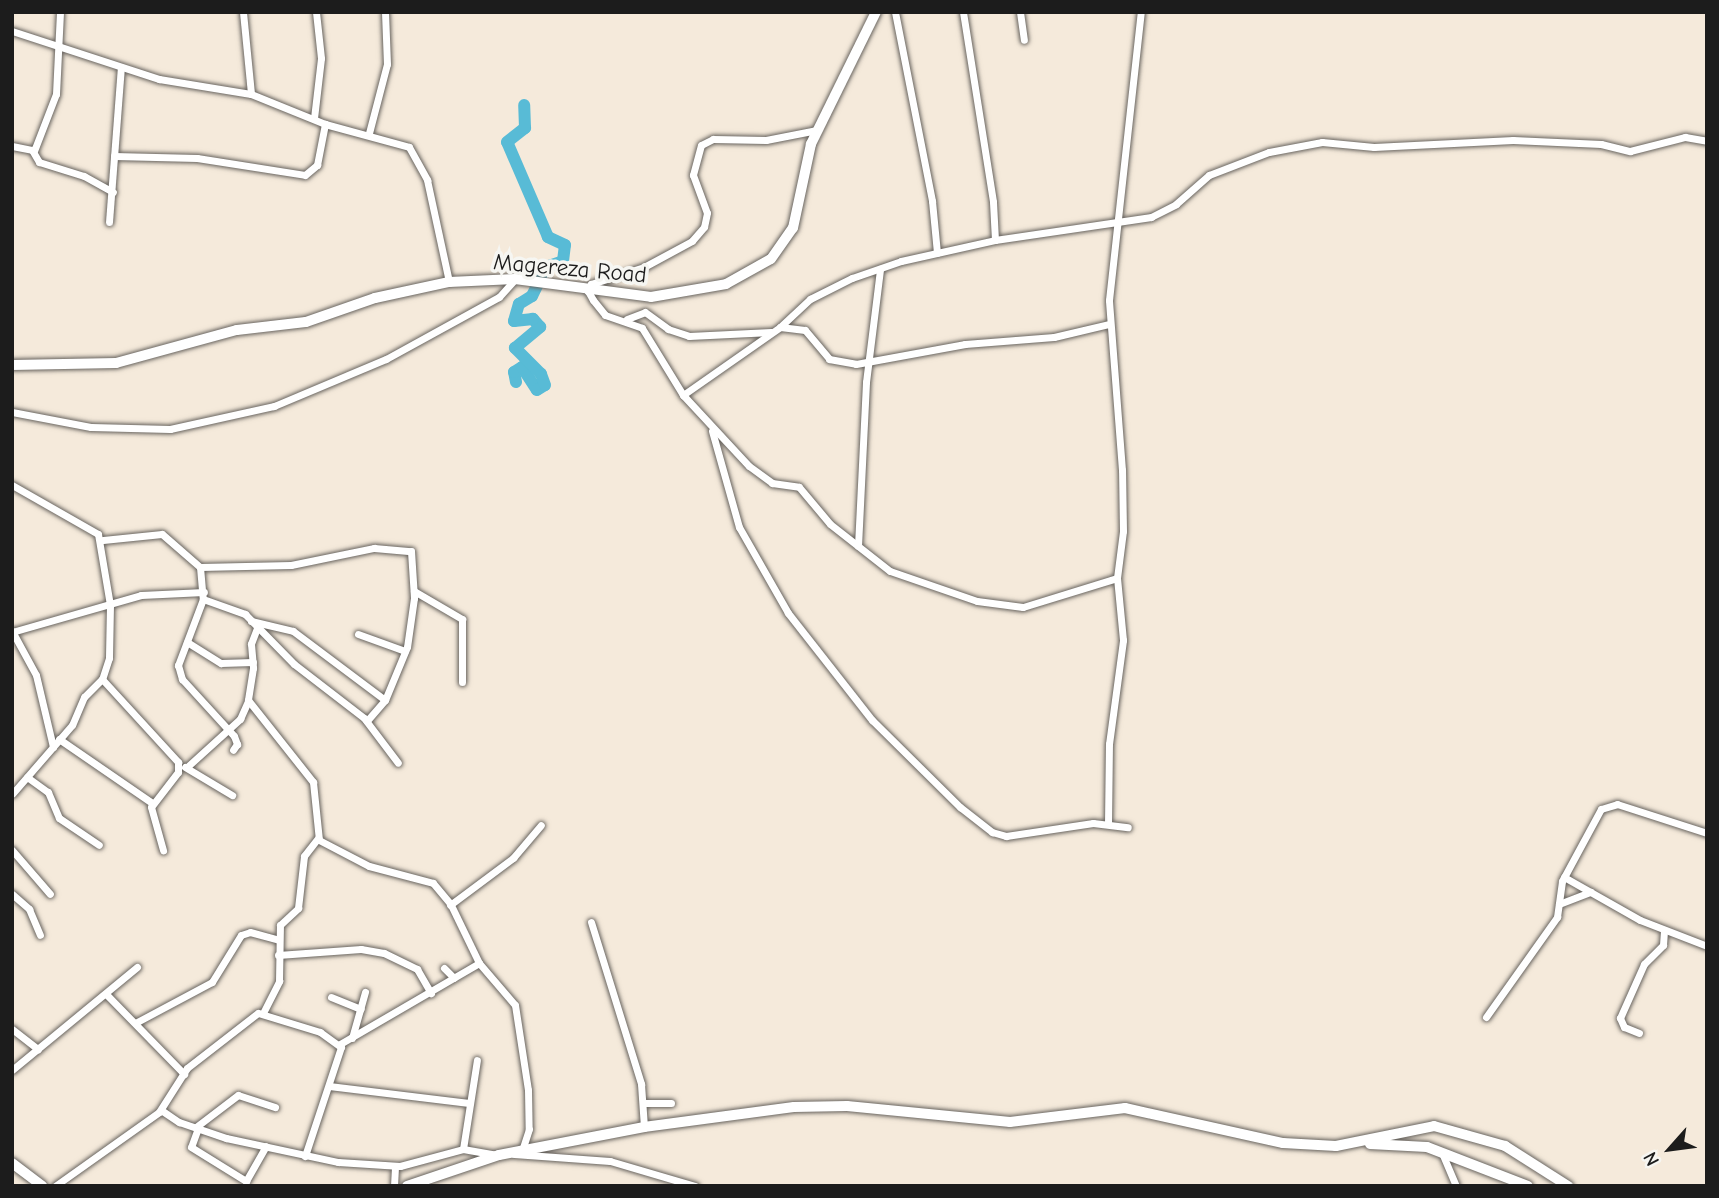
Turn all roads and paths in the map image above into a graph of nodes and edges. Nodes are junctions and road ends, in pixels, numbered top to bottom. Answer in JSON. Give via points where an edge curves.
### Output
{"nodes":[{"id":1,"x":60,"y":12,"type":"edge"},
{"id":2,"x":243,"y":12,"type":"edge"},
{"id":3,"x":316,"y":12,"type":"edge"},
{"id":4,"x":385,"y":12,"type":"edge"},
{"id":5,"x":876,"y":12,"type":"edge"},
{"id":6,"x":895,"y":12,"type":"edge"},
{"id":7,"x":963,"y":12,"type":"edge"},
{"id":8,"x":1020,"y":12,"type":"edge"},
{"id":9,"x":1141,"y":12,"type":"edge"},
{"id":10,"x":12,"y":31,"type":"edge"},
{"id":11,"x":1024,"y":40,"type":"dead end"},
{"id":12,"x":57,"y":43,"type":"junction"},
{"id":13,"x":121,"y":67,"type":"junction"},
{"id":14,"x":251,"y":94,"type":"junction"},
{"id":15,"x":314,"y":118,"type":"junction"},
{"id":16,"x":325,"y":124,"type":"junction"},
{"id":17,"x":817,"y":130,"type":"junction"},
{"id":18,"x":369,"y":133,"type":"junction"},
{"id":19,"x":1707,"y":141,"type":"edge"},
{"id":20,"x":12,"y":146,"type":"edge"},
{"id":21,"x":34,"y":151,"type":"junction"},
{"id":22,"x":114,"y":156,"type":"junction"},
{"id":23,"x":113,"y":192,"type":"junction"},
{"id":24,"x":1118,"y":220,"type":"junction"},
{"id":25,"x":109,"y":222,"type":"dead end"},
{"id":26,"x":995,"y":240,"type":"junction"},
{"id":27,"x":937,"y":253,"type":"junction"},
{"id":28,"x":880,"y":270,"type":"junction"},
{"id":29,"x":515,"y":279,"type":"junction"},
{"id":30,"x":449,"y":282,"type":"junction"},
{"id":31,"x":588,"y":291,"type":"junction"},
{"id":32,"x":626,"y":320,"type":"junction"},
{"id":33,"x":1109,"y":324,"type":"junction"},
{"id":34,"x":777,"y":329,"type":"junction"},
{"id":35,"x":867,"y":364,"type":"junction"},
{"id":36,"x":12,"y":365,"type":"edge"},
{"id":37,"x":683,"y":394,"type":"junction"},
{"id":38,"x":12,"y":412,"type":"edge"},
{"id":39,"x":710,"y":427,"type":"junction"},
{"id":40,"x":12,"y":485,"type":"edge"},
{"id":41,"x":103,"y":540,"type":"junction"},
{"id":42,"x":858,"y":546,"type":"junction"},
{"id":43,"x":200,"y":567,"type":"junction"},
{"id":44,"x":1117,"y":578,"type":"junction"},
{"id":45,"x":414,"y":591,"type":"junction"},
{"id":46,"x":203,"y":596,"type":"junction"},
{"id":47,"x":110,"y":605,"type":"junction"},
{"id":48,"x":251,"y":621,"type":"junction"},
{"id":49,"x":257,"y":628,"type":"junction"},
{"id":50,"x":13,"y":632,"type":"edge"},
{"id":51,"x":358,"y":634,"type":"dead end"},
{"id":52,"x":187,"y":642,"type":"junction"},
{"id":53,"x":405,"y":651,"type":"junction"},
{"id":54,"x":253,"y":662,"type":"junction"},
{"id":55,"x":102,"y":679,"type":"junction"},
{"id":56,"x":462,"y":682,"type":"dead end"},
{"id":57,"x":385,"y":700,"type":"junction"},
{"id":58,"x":248,"y":701,"type":"junction"},
{"id":59,"x":367,"y":722,"type":"junction"},
{"id":60,"x":229,"y":730,"type":"junction"},
{"id":61,"x":59,"y":739,"type":"junction"},
{"id":62,"x":53,"y":748,"type":"junction"},
{"id":63,"x":233,"y":750,"type":"dead end"},
{"id":64,"x":398,"y":764,"type":"dead end"},
{"id":65,"x":183,"y":767,"type":"junction"},
{"id":66,"x":27,"y":777,"type":"junction"},
{"id":67,"x":12,"y":794,"type":"edge"},
{"id":68,"x":232,"y":795,"type":"dead end"},
{"id":69,"x":152,"y":803,"type":"junction"},
{"id":70,"x":1108,"y":824,"type":"junction"},
{"id":71,"x":541,"y":825,"type":"dead end"},
{"id":72,"x":1128,"y":827,"type":"dead end"},
{"id":73,"x":1707,"y":834,"type":"edge"},
{"id":74,"x":318,"y":838,"type":"junction"},
{"id":75,"x":99,"y":845,"type":"dead end"},
{"id":76,"x":12,"y":850,"type":"edge"},
{"id":77,"x":163,"y":850,"type":"dead end"},
{"id":78,"x":1564,"y":877,"type":"junction"},
{"id":79,"x":1591,"y":892,"type":"junction"},
{"id":80,"x":12,"y":894,"type":"edge"},
{"id":81,"x":50,"y":894,"type":"dead end"},
{"id":82,"x":1559,"y":904,"type":"junction"},
{"id":83,"x":450,"y":905,"type":"junction"},
{"id":84,"x":591,"y":922,"type":"dead end"},
{"id":85,"x":1664,"y":930,"type":"junction"},
{"id":86,"x":40,"y":935,"type":"dead end"},
{"id":87,"x":279,"y":940,"type":"junction"},
{"id":88,"x":1707,"y":946,"type":"edge"},
{"id":89,"x":278,"y":955,"type":"junction"},
{"id":90,"x":479,"y":963,"type":"junction"},
{"id":91,"x":137,"y":967,"type":"dead end"},
{"id":92,"x":444,"y":968,"type":"dead end"},
{"id":93,"x":454,"y":978,"type":"junction"},
{"id":94,"x":365,"y":992,"type":"dead end"},
{"id":95,"x":430,"y":993,"type":"junction"},
{"id":96,"x":106,"y":994,"type":"junction"},
{"id":97,"x":331,"y":996,"type":"dead end"},
{"id":98,"x":361,"y":1009,"type":"junction"},
{"id":99,"x":263,"y":1013,"type":"junction"},
{"id":100,"x":1486,"y":1017,"type":"dead end"},
{"id":101,"x":137,"y":1023,"type":"junction"},
{"id":102,"x":12,"y":1029,"type":"edge"},
{"id":103,"x":1639,"y":1033,"type":"dead end"},
{"id":104,"x":352,"y":1039,"type":"junction"},
{"id":105,"x":340,"y":1044,"type":"junction"},
{"id":106,"x":38,"y":1049,"type":"junction"},
{"id":107,"x":477,"y":1060,"type":"dead end"},
{"id":108,"x":12,"y":1070,"type":"edge"},
{"id":109,"x":184,"y":1074,"type":"junction"},
{"id":110,"x":329,"y":1086,"type":"junction"},
{"id":111,"x":470,"y":1103,"type":"junction"},
{"id":112,"x":644,"y":1103,"type":"junction"},
{"id":113,"x":671,"y":1104,"type":"dead end"},
{"id":114,"x":275,"y":1107,"type":"dead end"},
{"id":115,"x":161,"y":1110,"type":"junction"},
{"id":116,"x":644,"y":1126,"type":"junction"},
{"id":117,"x":197,"y":1128,"type":"junction"},
{"id":118,"x":1359,"y":1144,"type":"junction"},
{"id":119,"x":265,"y":1146,"type":"junction"},
{"id":120,"x":463,"y":1149,"type":"junction"},
{"id":121,"x":522,"y":1150,"type":"junction"},
{"id":122,"x":1442,"y":1153,"type":"junction"},
{"id":123,"x":504,"y":1154,"type":"junction"},
{"id":124,"x":305,"y":1156,"type":"junction"},
{"id":125,"x":12,"y":1163,"type":"edge"},
{"id":126,"x":395,"y":1166,"type":"junction"},
{"id":127,"x":675,"y":1182,"type":"edge"},
{"id":128,"x":42,"y":1186,"type":"edge"},
{"id":129,"x":55,"y":1186,"type":"edge"},
{"id":130,"x":394,"y":1186,"type":"edge"},
{"id":131,"x":407,"y":1186,"type":"edge"},
{"id":132,"x":695,"y":1186,"type":"edge"},
{"id":133,"x":1456,"y":1186,"type":"edge"},
{"id":134,"x":1528,"y":1186,"type":"edge"},
{"id":135,"x":1568,"y":1186,"type":"edge"}],
"edges":[{"from":1,"to":12,"type":"street"},
{"from":2,"to":14,"type":"street"},
{"from":3,"to":15,"type":"street","via":[[321,58]]},
{"from":4,"to":18,"type":"street","via":[[387,64]]},
{"from":5,"to":17,"type":"street","name":"Magereza Road"},
{"from":6,"to":27,"type":"street","via":[[932,201]]},
{"from":7,"to":26,"type":"street"},
{"from":8,"to":11,"type":"street"},
{"from":9,"to":24,"type":"street"},
{"from":10,"to":12,"type":"street"},
{"from":12,"to":13,"type":"street"},
{"from":12,"to":21,"type":"street","via":[[56,94]]},
{"from":13,"to":14,"type":"street","via":[[159,79]]},
{"from":13,"to":22,"type":"street"},
{"from":14,"to":15,"type":"street"},
{"from":15,"to":16,"type":"street"},
{"from":16,"to":18,"type":"street"},
{"from":16,"to":22,"type":"street","via":[[317,164],[305,175],[197,158]]},
{"from":17,"to":31,"type":"street","name":"Magereza Road","via":[[793,228],[758,270],[703,291],[651,297]]},
{"from":17,"to":31,"type":"street","via":[[766,140],[713,139],[703,143],[693,169],[707,216],[700,233],[644,267],[593,283]]},
{"from":18,"to":30,"type":"street","via":[[407,146],[417,157]]},
{"from":19,"to":24,"type":"street","via":[[1685,137],[1630,151],[1601,144],[1513,141],[1374,147],[1322,142],[1242,160],[1209,175],[1161,213]]},
{"from":20,"to":21,"type":"street"},
{"from":21,"to":23,"type":"street","via":[[39,162],[84,176]]},
{"from":22,"to":23,"type":"street"},
{"from":23,"to":25,"type":"street"},
{"from":24,"to":26,"type":"street"},
{"from":24,"to":33,"type":"street"},
{"from":26,"to":27,"type":"street"},
{"from":27,"to":28,"type":"street"},
{"from":28,"to":34,"type":"street","via":[[816,295]]},
{"from":28,"to":35,"type":"street"},
{"from":29,"to":30,"type":"street","name":"Magereza Road"},
{"from":29,"to":31,"type":"street","name":"Magereza Road"},
{"from":29,"to":38,"type":"street","via":[[499,297],[386,359],[274,406],[170,429],[91,427]]},
{"from":30,"to":36,"type":"street","name":"Magereza Road","via":[[375,298],[306,321],[237,330],[116,363]]},
{"from":31,"to":32,"type":"street","via":[[604,314]]},
{"from":32,"to":34,"type":"street","via":[[648,313],[668,329],[689,336]]},
{"from":32,"to":37,"type":"street","via":[[646,333]]},
{"from":33,"to":35,"type":"street","via":[[1054,337],[965,344]]},
{"from":33,"to":44,"type":"street","via":[[1122,470],[1123,531]]},
{"from":34,"to":35,"type":"street","via":[[805,330],[835,362]]},
{"from":34,"to":37,"type":"street"},
{"from":35,"to":42,"type":"street"},
{"from":37,"to":39,"type":"street"},
{"from":39,"to":42,"type":"street","via":[[768,481],[799,486],[830,524]]},
{"from":39,"to":70,"type":"street","via":[[731,507],[745,538],[788,613],[872,720],[960,807],[998,835]]},
{"from":40,"to":41,"type":"street","via":[[75,517]]},
{"from":41,"to":43,"type":"street","via":[[162,534]]},
{"from":41,"to":47,"type":"street"},
{"from":42,"to":44,"type":"street","via":[[898,575],[1001,605],[1023,607]]},
{"from":43,"to":45,"type":"street","via":[[291,565],[374,548],[407,548],[413,561]]},
{"from":43,"to":46,"type":"street"},
{"from":44,"to":70,"type":"street","via":[[1123,640],[1109,744]]},
{"from":45,"to":53,"type":"street"},
{"from":45,"to":56,"type":"street","via":[[462,618]]},
{"from":46,"to":47,"type":"street","via":[[141,595]]},
{"from":46,"to":48,"type":"street"},
{"from":46,"to":52,"type":"street"},
{"from":47,"to":50,"type":"street"},
{"from":47,"to":55,"type":"street","via":[[108,658]]},
{"from":48,"to":49,"type":"street"},
{"from":48,"to":57,"type":"street","via":[[293,631]]},
{"from":49,"to":54,"type":"street","via":[[251,644]]},
{"from":49,"to":59,"type":"street"},
{"from":50,"to":62,"type":"street","via":[[36,675]]},
{"from":51,"to":53,"type":"street"},
{"from":52,"to":54,"type":"street","via":[[221,663]]},
{"from":52,"to":60,"type":"street","via":[[179,671]]},
{"from":53,"to":57,"type":"street"},
{"from":54,"to":58,"type":"street"},
{"from":55,"to":61,"type":"street","via":[[84,696],[72,725]]},
{"from":55,"to":65,"type":"street"},
{"from":57,"to":59,"type":"street"},
{"from":58,"to":60,"type":"street","via":[[242,718]]},
{"from":58,"to":74,"type":"street","via":[[313,782]]},
{"from":59,"to":64,"type":"street"},
{"from":60,"to":63,"type":"street","via":[[237,742]]},
{"from":60,"to":65,"type":"street"},
{"from":61,"to":62,"type":"street"},
{"from":61,"to":69,"type":"street"},
{"from":62,"to":66,"type":"street"},
{"from":65,"to":68,"type":"street"},
{"from":65,"to":69,"type":"street"},
{"from":66,"to":67,"type":"street"},
{"from":66,"to":75,"type":"street","via":[[48,792],[59,818]]},
{"from":69,"to":77,"type":"street"},
{"from":70,"to":72,"type":"street"},
{"from":71,"to":83,"type":"street","via":[[513,858]]},
{"from":73,"to":78,"type":"street","via":[[1629,807],[1607,805]]},
{"from":74,"to":83,"type":"street","via":[[369,866],[428,880]]},
{"from":74,"to":87,"type":"street","via":[[304,856],[298,908],[280,925]]},
{"from":76,"to":81,"type":"street"},
{"from":78,"to":79,"type":"street"},
{"from":78,"to":82,"type":"street"},
{"from":79,"to":82,"type":"street"},
{"from":79,"to":85,"type":"street"},
{"from":80,"to":86,"type":"street","via":[[29,909]]},
{"from":82,"to":100,"type":"street","via":[[1557,916],[1529,961]]},
{"from":83,"to":90,"type":"street"},
{"from":84,"to":112,"type":"street"},
{"from":85,"to":88,"type":"street"},
{"from":85,"to":103,"type":"street","via":[[1663,945],[1644,964],[1620,1018],[1624,1027]]},
{"from":87,"to":89,"type":"street"},
{"from":87,"to":101,"type":"street","via":[[250,932],[241,935],[212,982]]},
{"from":89,"to":95,"type":"street","via":[[360,949],[384,953],[418,969]]},
{"from":89,"to":99,"type":"street","via":[[279,981]]},
{"from":90,"to":93,"type":"street"},
{"from":90,"to":121,"type":"street","via":[[513,1001],[520,1022],[529,1108]]},
{"from":91,"to":96,"type":"street"},
{"from":92,"to":93,"type":"street"},
{"from":93,"to":95,"type":"street"},
{"from":94,"to":98,"type":"street"},
{"from":95,"to":104,"type":"street"},
{"from":96,"to":101,"type":"street"},
{"from":96,"to":106,"type":"street"},
{"from":97,"to":98,"type":"street"},
{"from":98,"to":104,"type":"street"},
{"from":99,"to":105,"type":"street"},
{"from":99,"to":109,"type":"street","via":[[243,1021]]},
{"from":101,"to":109,"type":"street","via":[[146,1039]]},
{"from":102,"to":106,"type":"street"},
{"from":104,"to":105,"type":"street"},
{"from":105,"to":110,"type":"street"},
{"from":106,"to":108,"type":"street"},
{"from":107,"to":111,"type":"street"},
{"from":109,"to":115,"type":"street"},
{"from":110,"to":111,"type":"street"},
{"from":110,"to":124,"type":"street"},
{"from":111,"to":120,"type":"street"},
{"from":112,"to":113,"type":"street"},
{"from":112,"to":116,"type":"street"},
{"from":114,"to":117,"type":"street","via":[[238,1094]]},
{"from":115,"to":117,"type":"street"},
{"from":115,"to":129,"type":"street"},
{"from":116,"to":118,"type":"street","via":[[806,1107],[863,1107],[931,1118],[1010,1122],[1125,1108],[1283,1143]]},
{"from":116,"to":121,"type":"street"},
{"from":117,"to":119,"type":"street"},
{"from":117,"to":119,"type":"street","via":[[191,1147],[246,1181]]},
{"from":118,"to":122,"type":"street","via":[[1406,1143]]},
{"from":118,"to":135,"type":"street","via":[[1414,1127],[1446,1127],[1505,1146]]},
{"from":119,"to":124,"type":"street"},
{"from":120,"to":123,"type":"street"},
{"from":120,"to":126,"type":"street"},
{"from":121,"to":123,"type":"street"},
{"from":122,"to":133,"type":"street"},
{"from":122,"to":134,"type":"street"},
{"from":123,"to":127,"type":"street","via":[[610,1161]]},
{"from":123,"to":131,"type":"street"},
{"from":124,"to":126,"type":"street"},
{"from":125,"to":128,"type":"street"},
{"from":126,"to":130,"type":"street"},
{"from":127,"to":132,"type":"street"}]}
